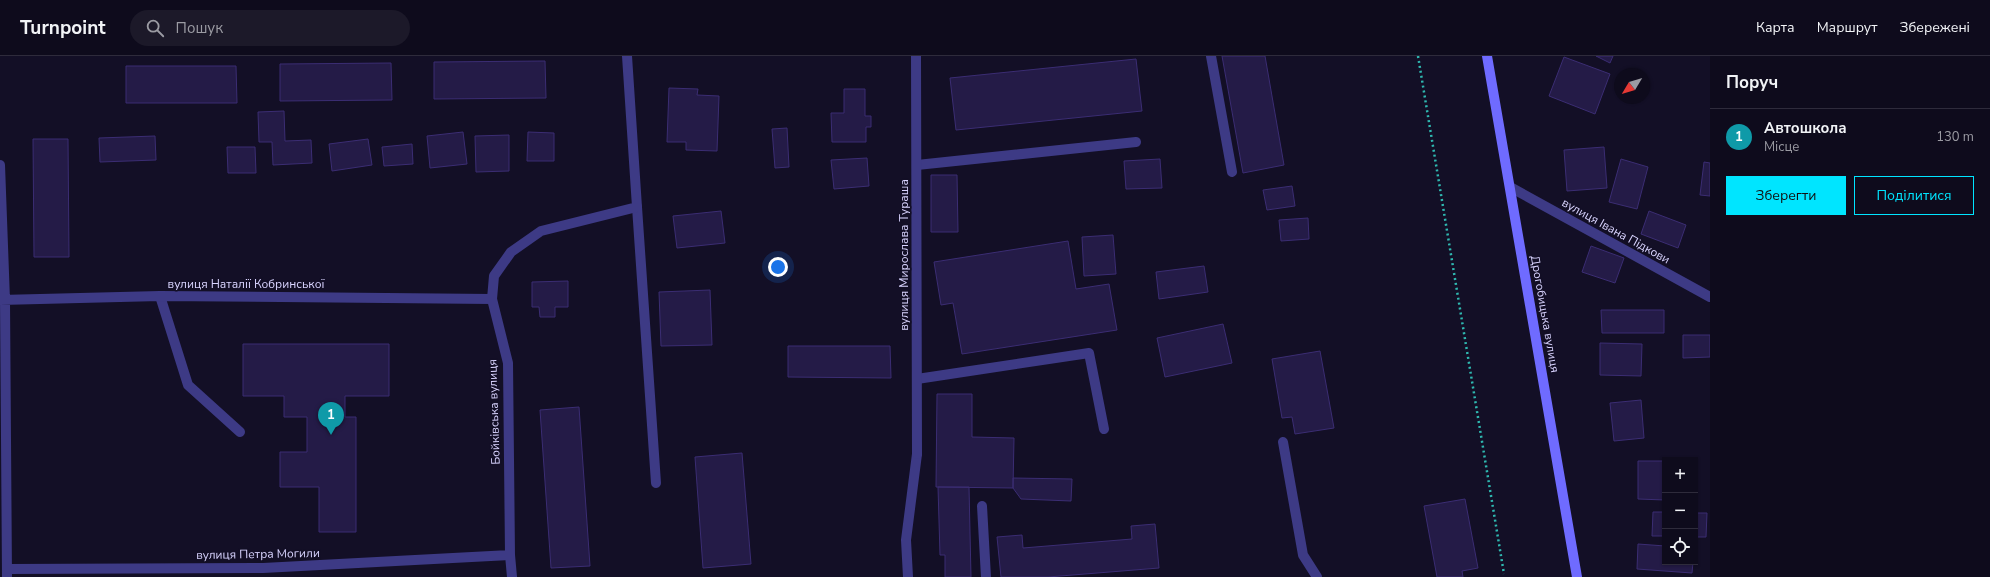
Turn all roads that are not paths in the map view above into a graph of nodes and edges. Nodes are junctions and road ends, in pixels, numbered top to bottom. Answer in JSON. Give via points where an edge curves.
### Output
{"nodes":[{"id":1,"x":627,"y":56,"type":"edge"},
{"id":2,"x":916,"y":56,"type":"edge"},
{"id":3,"x":1211,"y":56,"type":"edge"},
{"id":4,"x":1487,"y":56,"type":"edge"},
{"id":5,"x":1136,"y":142,"type":"dead end"},
{"id":6,"x":0,"y":165,"type":"edge"},
{"id":7,"x":917,"y":165,"type":"junction"},
{"id":8,"x":1232,"y":172,"type":"dead end"},
{"id":9,"x":1510,"y":187,"type":"junction"},
{"id":10,"x":637,"y":207,"type":"junction"},
{"id":11,"x":160,"y":296,"type":"junction"},
{"id":12,"x":1710,"y":297,"type":"edge"},
{"id":13,"x":492,"y":299,"type":"junction"},
{"id":14,"x":2,"y":300,"type":"edge"},
{"id":15,"x":918,"y":379,"type":"junction"},
{"id":16,"x":1104,"y":429,"type":"dead end"},
{"id":17,"x":240,"y":432,"type":"dead end"},
{"id":18,"x":1283,"y":442,"type":"dead end"},
{"id":19,"x":656,"y":483,"type":"dead end"},
{"id":20,"x":982,"y":506,"type":"dead end"},
{"id":21,"x":510,"y":555,"type":"junction"},
{"id":22,"x":7,"y":573,"type":"edge"},
{"id":23,"x":512,"y":577,"type":"edge"},
{"id":24,"x":908,"y":577,"type":"edge"},
{"id":25,"x":986,"y":577,"type":"edge"},
{"id":26,"x":1317,"y":577,"type":"edge"},
{"id":27,"x":1576,"y":577,"type":"edge"}],
"edges":[{"from":1,"to":10,"type":"street"},
{"from":2,"to":7,"type":"street","name":"вулиця Мирослава Тураша"},
{"from":3,"to":8,"type":"street"},
{"from":4,"to":9,"type":"main road","name":"Дрогобицька вулиця"},
{"from":5,"to":7,"type":"street"},
{"from":6,"to":14,"type":"street"},
{"from":7,"to":15,"type":"street","name":"вулиця Мирослава Тураша"},
{"from":9,"to":12,"type":"street","name":"вулиця Івана Підкови"},
{"from":9,"to":27,"type":"main road","name":"Дрогобицька вулиця"},
{"from":10,"to":13,"type":"street","name":"Бойківська вулиця","via":[[541,231],[511,252],[494,276]]},
{"from":10,"to":19,"type":"street"},
{"from":11,"to":13,"type":"street","name":"вулиця Наталії Кобринської"},
{"from":11,"to":14,"type":"street","name":"вулиця Наталії Кобринської"},
{"from":11,"to":17,"type":"street","via":[[188,385]]},
{"from":13,"to":21,"type":"street","name":"Бойківська вулиця","via":[[508,363]]},
{"from":14,"to":22,"type":"street"},
{"from":15,"to":16,"type":"street","via":[[1089,353]]},
{"from":15,"to":24,"type":"street","name":"вулиця Мирослава Тураша","via":[[917,454],[906,540]]},
{"from":18,"to":26,"type":"street","via":[[1303,555]]},
{"from":20,"to":25,"type":"street"},
{"from":21,"to":22,"type":"street","name":"вулиця Петра Могили","via":[[263,568]]},
{"from":21,"to":23,"type":"street","name":"Бойківська вулиця"}]}
